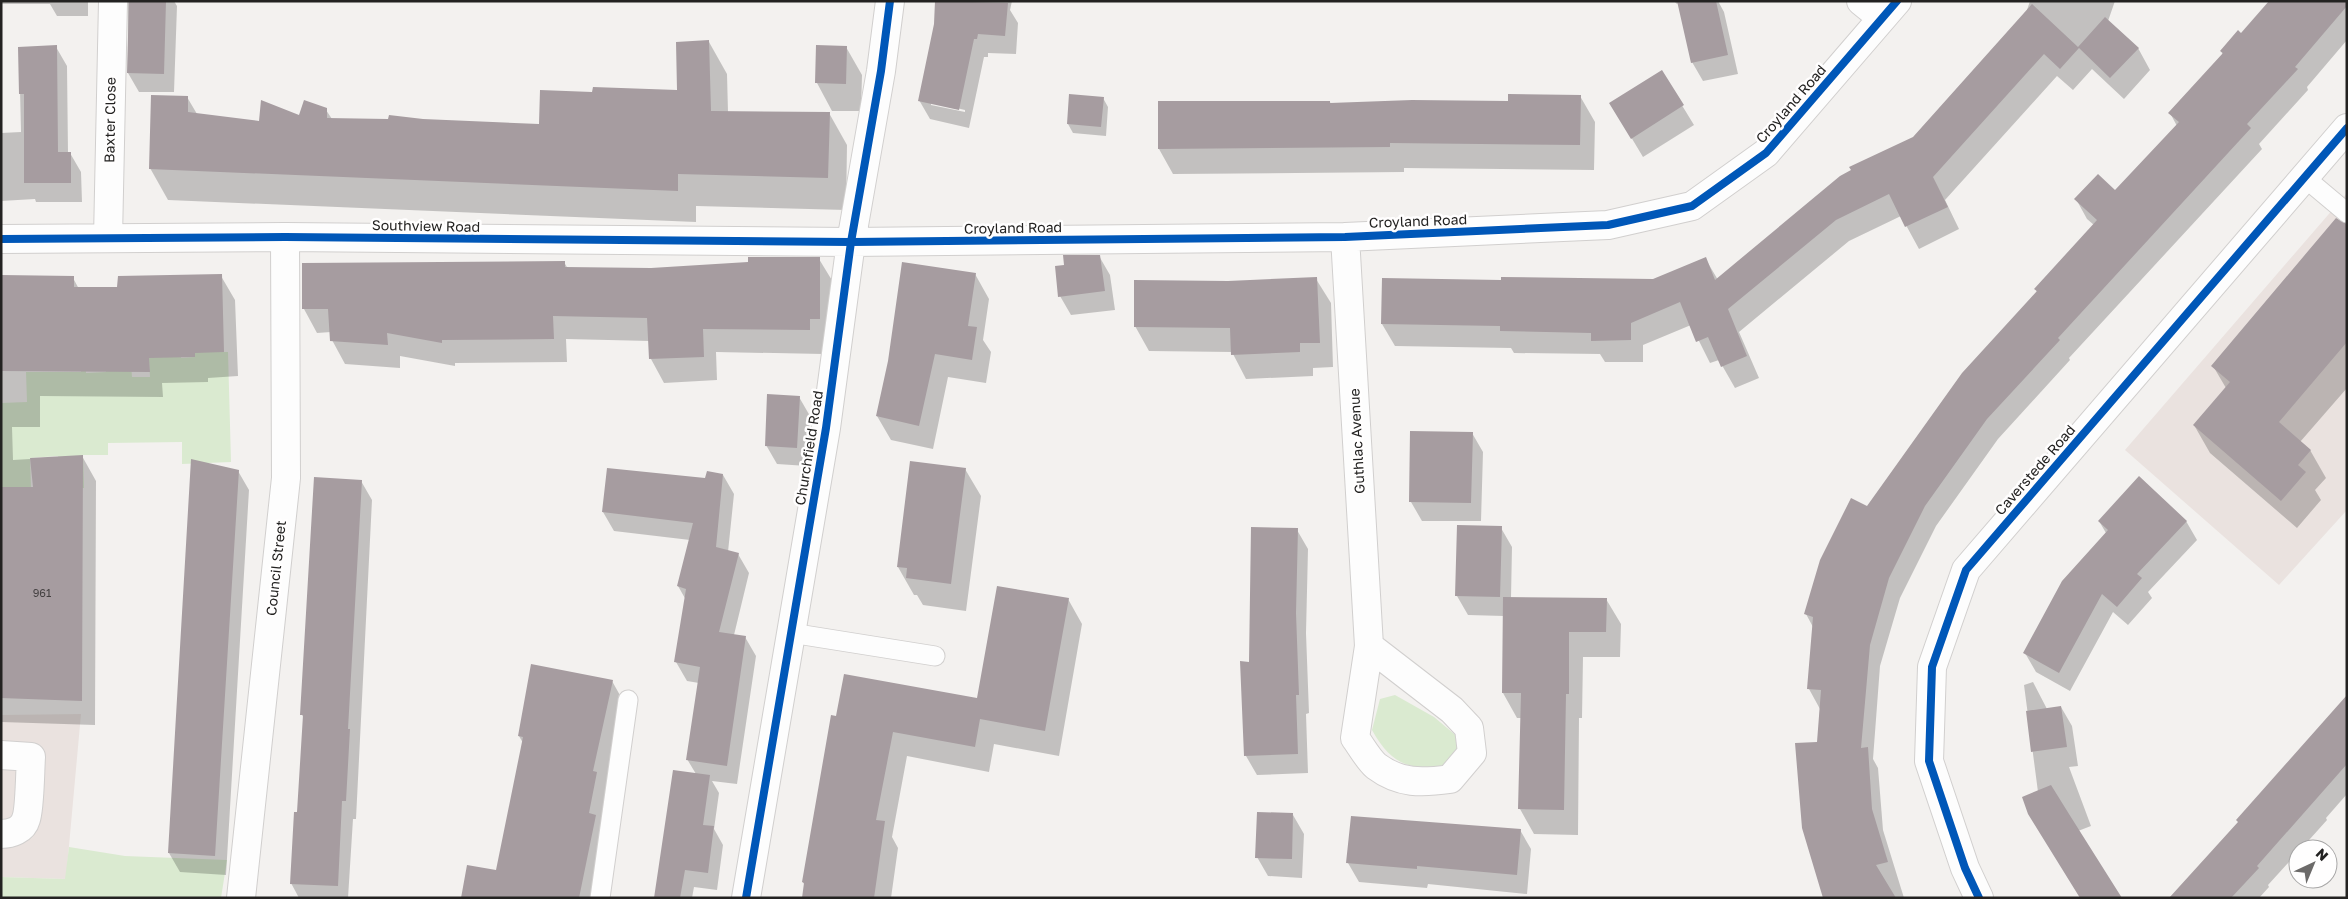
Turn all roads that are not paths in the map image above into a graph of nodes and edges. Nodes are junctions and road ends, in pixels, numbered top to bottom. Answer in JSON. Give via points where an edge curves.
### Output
{"nodes":[{"id":1,"x":113,"y":1,"type":"edge"},
{"id":2,"x":890,"y":1,"type":"edge"},
{"id":3,"x":1861,"y":1,"type":"edge"},
{"id":4,"x":1890,"y":10,"type":"edge"},
{"id":5,"x":2347,"y":128,"type":"edge"},
{"id":6,"x":2304,"y":177,"type":"junction"},
{"id":7,"x":2347,"y":213,"type":"edge"},
{"id":8,"x":285,"y":237,"type":"junction"},
{"id":9,"x":1345,"y":237,"type":"junction"},
{"id":10,"x":108,"y":238,"type":"junction"},
{"id":11,"x":1,"y":239,"type":"edge"},
{"id":12,"x":851,"y":242,"type":"junction"},
{"id":13,"x":791,"y":634,"type":"junction"},
{"id":14,"x":1369,"y":646,"type":"junction"},
{"id":15,"x":935,"y":656,"type":"dead end"},
{"id":16,"x":628,"y":700,"type":"dead end"},
{"id":17,"x":1,"y":755,"type":"edge"},
{"id":18,"x":1,"y":834,"type":"edge"},
{"id":19,"x":241,"y":898,"type":"edge"},
{"id":20,"x":600,"y":898,"type":"edge"},
{"id":21,"x":746,"y":898,"type":"edge"},
{"id":22,"x":1979,"y":898,"type":"edge"}],
"edges":[{"from":1,"to":10,"type":"street","name":"Baxter Close"},
{"from":2,"to":12,"type":"street","name":"Churchfield Road"},
{"from":3,"to":4,"type":"street"},
{"from":4,"to":9,"type":"street","name":"Croyland Road","via":[[1766,153],[1692,206],[1608,226]]},
{"from":5,"to":6,"type":"street","name":"Caverstede Road"},
{"from":6,"to":7,"type":"lane"},
{"from":6,"to":22,"type":"street","name":"Caverstede Road","via":[[1966,570],[1932,667],[1930,761],[1964,868]]},
{"from":8,"to":10,"type":"street","name":"Southview Road"},
{"from":8,"to":12,"type":"street","name":"Southview Road"},
{"from":8,"to":19,"type":"street","name":"Council Street","via":[[286,478]]},
{"from":9,"to":12,"type":"street","name":"Croyland Road"},
{"from":9,"to":14,"type":"street","name":"Guthlac Avenue"},
{"from":10,"to":11,"type":"street","name":"Southview Road"},
{"from":12,"to":13,"type":"street","name":"Churchfield Road","via":[[826,428]]},
{"from":13,"to":15,"type":"lane"},
{"from":13,"to":21,"type":"street","name":"Churchfield Road"},
{"from":14,"to":14,"type":"street","name":"Guthlac Avenue","via":[[1452,710],[1469,728],[1472,753],[1450,779],[1422,783],[1394,777],[1375,765],[1355,738]]},
{"from":16,"to":20,"type":"lane"},
{"from":17,"to":18,"type":"street","via":[[31,757],[26,820],[19,829]]}]}
